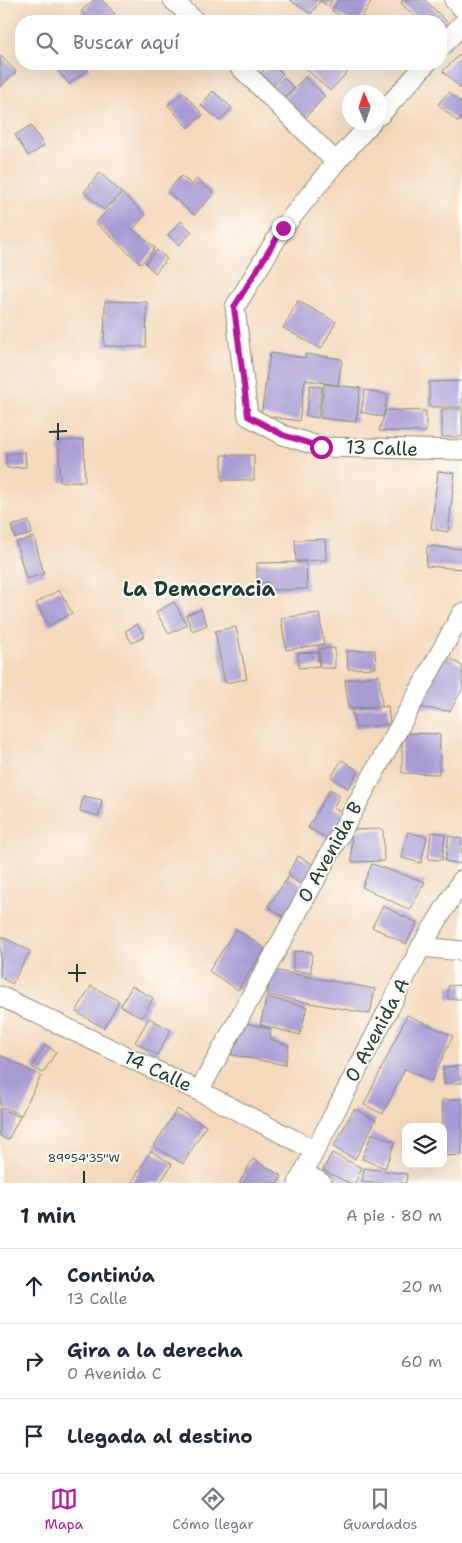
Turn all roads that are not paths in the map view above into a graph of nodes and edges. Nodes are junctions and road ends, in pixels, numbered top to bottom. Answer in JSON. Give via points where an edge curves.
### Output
{"nodes":[{"id":1,"x":173,"y":0,"type":"edge"},
{"id":2,"x":454,"y":0,"type":"edge"},
{"id":3,"x":462,"y":8,"type":"edge"},
{"id":4,"x":189,"y":15,"type":"edge"},
{"id":5,"x":462,"y":24,"type":"edge"},
{"id":6,"x":447,"y":40,"type":"edge"},
{"id":7,"x":243,"y":70,"type":"edge"},
{"id":8,"x":420,"y":70,"type":"edge"},
{"id":9,"x":387,"y":106,"type":"edge"},
{"id":10,"x":365,"y":130,"type":"edge"},
{"id":11,"x":336,"y":162,"type":"junction"},
{"id":12,"x":462,"y":450,"type":"edge"},
{"id":13,"x":462,"y":613,"type":"edge"},
{"id":14,"x":462,"y":880,"type":"edge"},
{"id":15,"x":421,"y":947,"type":"junction"},
{"id":16,"x":462,"y":951,"type":"edge"},
{"id":17,"x":0,"y":996,"type":"edge"},
{"id":18,"x":199,"y":1091,"type":"junction"},
{"id":19,"x":314,"y":1150,"type":"junction"},
{"id":20,"x":301,"y":1178,"type":"edge"},
{"id":21,"x":322,"y":1183,"type":"edge"}],
"edges":[{"from":1,"to":4,"type":"street"},
{"from":2,"to":3,"type":"street"},
{"from":5,"to":6,"type":"street"},
{"from":7,"to":11,"type":"street"},
{"from":8,"to":9,"type":"street"},
{"from":10,"to":11,"type":"street"},
{"from":11,"to":12,"type":"street","name":"13 Calle","via":[[283,228],[234,307],[248,416],[283,435],[321,447]]},
{"from":13,"to":18,"type":"street","name":"0 Avenida B"},
{"from":14,"to":15,"type":"street","name":"0 Avenida A"},
{"from":15,"to":16,"type":"street"},
{"from":15,"to":19,"type":"street","name":"0 Avenida A"},
{"from":17,"to":18,"type":"street","name":"14 Calle"},
{"from":18,"to":19,"type":"street","name":"14 Calle"},
{"from":19,"to":20,"type":"street","name":"0 Avenida A"},
{"from":20,"to":21,"type":"street"}]}
